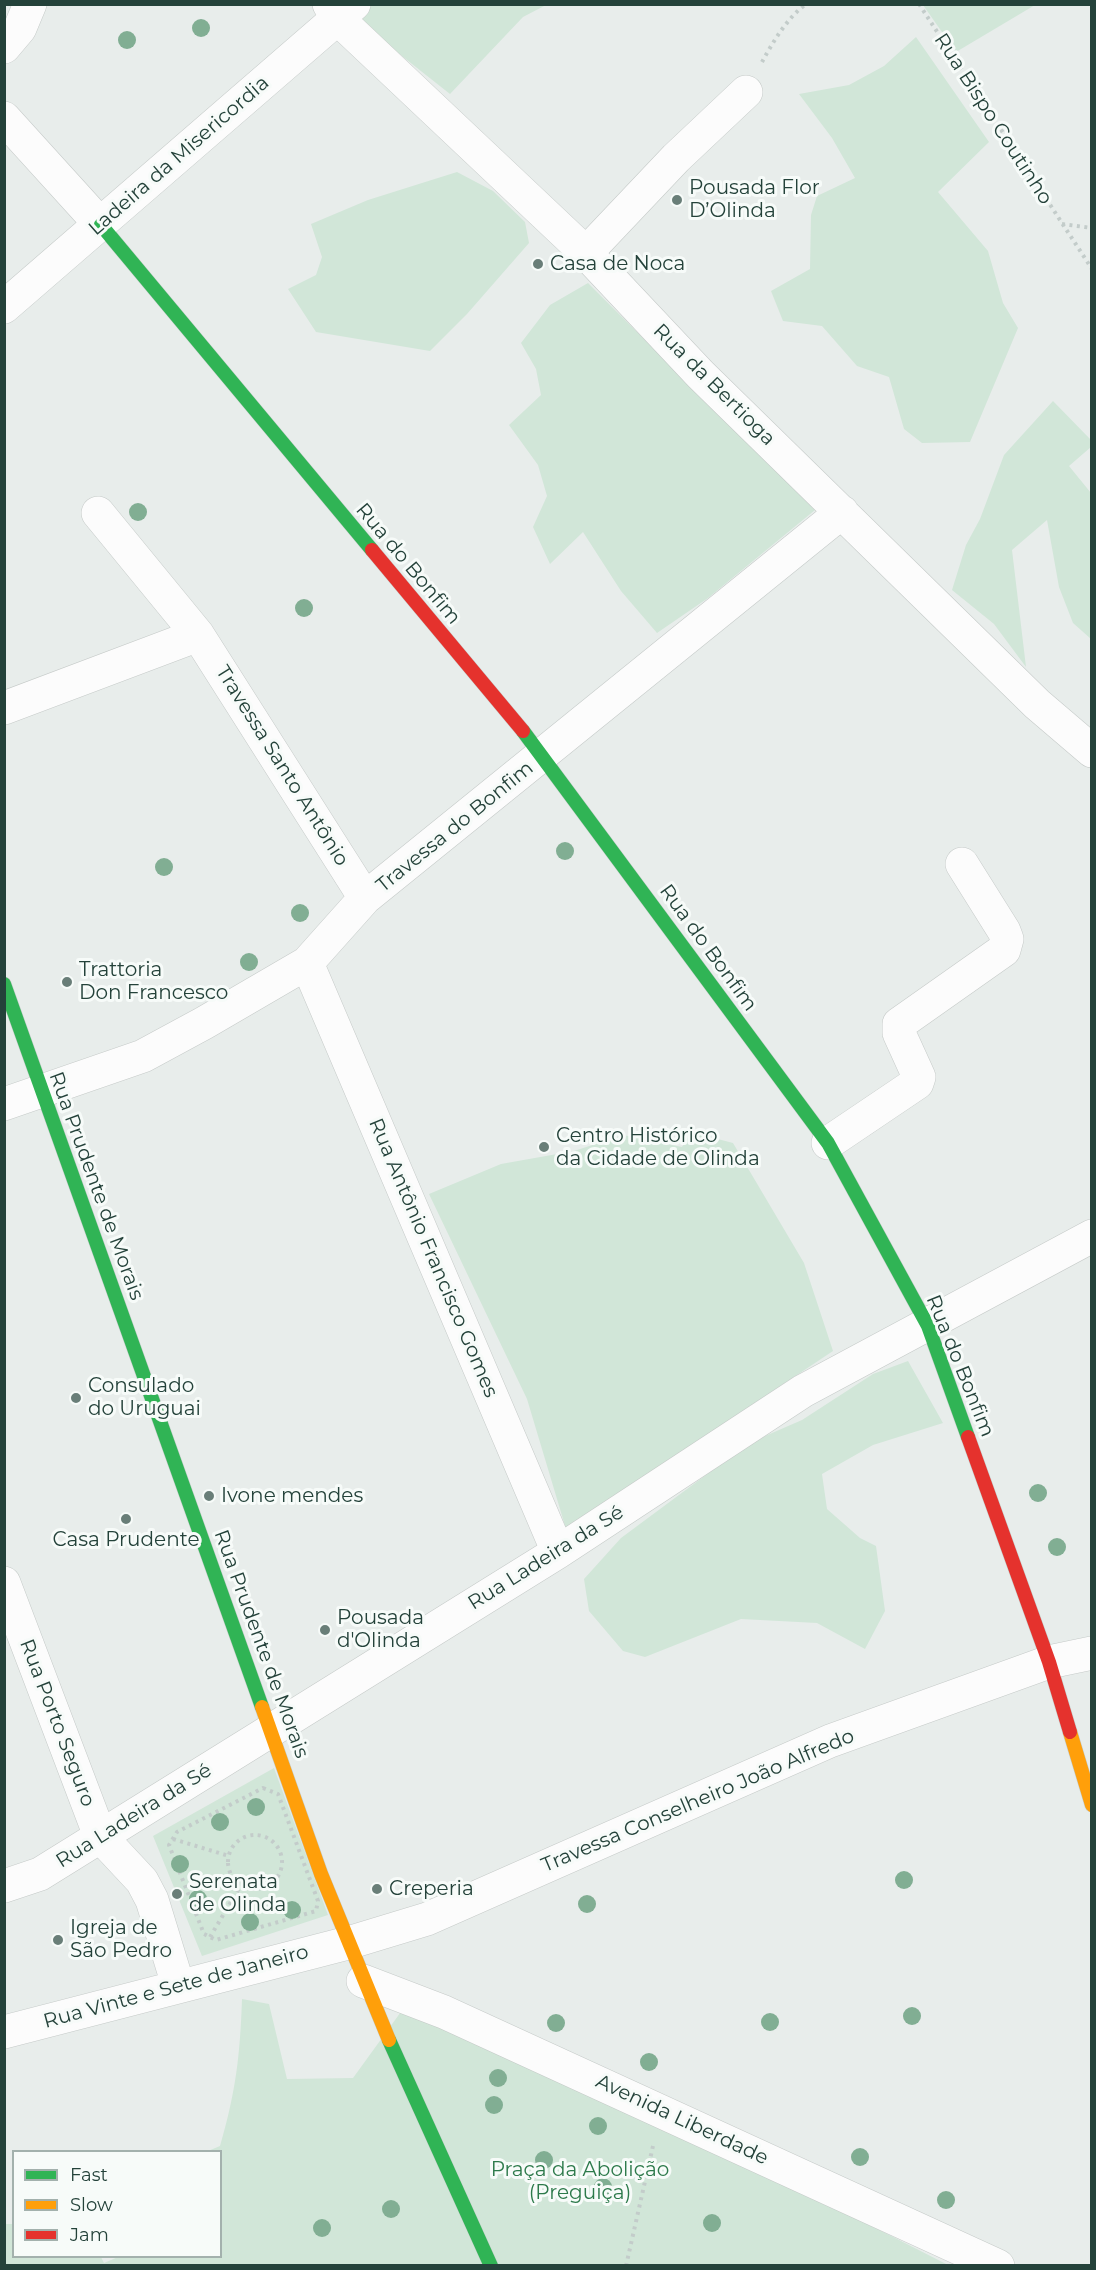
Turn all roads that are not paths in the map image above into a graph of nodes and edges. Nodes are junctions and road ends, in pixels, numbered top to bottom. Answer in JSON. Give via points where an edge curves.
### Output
{"nodes":[{"id":1,"x":30,"y":4,"type":"edge"},
{"id":2,"x":340,"y":9,"type":"edge"},
{"id":3,"x":4,"y":47,"type":"edge"},
{"id":4,"x":746,"y":92,"type":"road end"},
{"id":5,"x":4,"y":118,"type":"edge"},
{"id":6,"x":101,"y":225,"type":"junction"},
{"id":7,"x":586,"y":253,"type":"junction"},
{"id":8,"x":4,"y":307,"type":"edge"},
{"id":9,"x":842,"y":512,"type":"junction"},
{"id":10,"x":98,"y":513,"type":"dead end"},
{"id":11,"x":198,"y":635,"type":"junction"},
{"id":12,"x":4,"y":708,"type":"edge"},
{"id":13,"x":1092,"y":751,"type":"edge"},
{"id":14,"x":543,"y":756,"type":"junction"},
{"id":15,"x":962,"y":864,"type":"dead end"},
{"id":16,"x":365,"y":898,"type":"junction"},
{"id":17,"x":307,"y":963,"type":"junction"},
{"id":18,"x":4,"y":984,"type":"edge"},
{"id":19,"x":40,"y":1091,"type":"junction"},
{"id":20,"x":4,"y":1104,"type":"edge"},
{"id":21,"x":828,"y":1143,"type":"junction"},
{"id":22,"x":1092,"y":1236,"type":"edge"},
{"id":23,"x":928,"y":1326,"type":"junction"},
{"id":24,"x":558,"y":1552,"type":"junction"},
{"id":25,"x":4,"y":1583,"type":"edge"},
{"id":26,"x":1092,"y":1653,"type":"edge"},
{"id":27,"x":1049,"y":1662,"type":"junction"},
{"id":28,"x":271,"y":1731,"type":"junction"},
{"id":29,"x":1092,"y":1805,"type":"edge"},
{"id":30,"x":100,"y":1836,"type":"junction"},
{"id":31,"x":4,"y":1886,"type":"edge"},
{"id":32,"x":348,"y":1943,"type":"junction"},
{"id":33,"x":363,"y":1981,"type":"junction"},
{"id":34,"x":178,"y":1985,"type":"junction"},
{"id":35,"x":4,"y":2032,"type":"edge"},
{"id":36,"x":491,"y":2265,"type":"edge"},
{"id":37,"x":998,"y":2265,"type":"edge"}],
"edges":[{"from":1,"to":3,"type":"street","via":[[20,28]]},
{"from":2,"to":6,"type":"street","name":"Ladeira da Misericordia"},
{"from":2,"to":7,"type":"street","name":"Rua da Bertioga"},
{"from":4,"to":7,"type":"street","via":[[676,158]]},
{"from":5,"to":6,"type":"street"},
{"from":6,"to":8,"type":"street","name":"Ladeira da Misericordia"},
{"from":6,"to":14,"type":"street","name":"Rua do Bonfim"},
{"from":7,"to":9,"type":"street","name":"Rua da Bertioga","via":[[700,374]]},
{"from":9,"to":13,"type":"street","name":"Rua da Bertioga","via":[[1037,704]]},
{"from":9,"to":14,"type":"street","name":"Travessa do Bonfim"},
{"from":10,"to":11,"type":"street","name":"Travessa Santo Antônio"},
{"from":11,"to":12,"type":"street"},
{"from":11,"to":16,"type":"street","name":"Travessa Santo Antônio"},
{"from":14,"to":16,"type":"street","name":"Travessa do Bonfim"},
{"from":14,"to":21,"type":"street","name":"Rua do Bonfim"},
{"from":15,"to":21,"type":"street","via":[[1004,931],[1004,950],[899,1024],[899,1033],[919,1077],[917,1083]]},
{"from":16,"to":17,"type":"street","name":"Travessa do Bonfim"},
{"from":17,"to":19,"type":"street","name":"Travessa do Bonfim","via":[[143,1056]]},
{"from":17,"to":24,"type":"street","name":"Rua Antônio Francisco Gomes"},
{"from":18,"to":19,"type":"street","name":"Rua Prudente de Morais"},
{"from":19,"to":20,"type":"street","name":"Travessa do Bonfim"},
{"from":19,"to":28,"type":"street","name":"Rua Prudente de Morais"},
{"from":21,"to":23,"type":"street","name":"Rua do Bonfim"},
{"from":22,"to":23,"type":"street","name":"Rua Ladeira da Sé"},
{"from":23,"to":24,"type":"street","name":"Rua Ladeira da Sé","via":[[803,1391]]},
{"from":23,"to":27,"type":"street","name":"Rua do Bonfim"},
{"from":24,"to":28,"type":"street","name":"Rua Ladeira da Sé"},
{"from":25,"to":30,"type":"street","name":"Rua Porto Seguro"},
{"from":26,"to":27,"type":"street","name":"Travessa Conselheiro João Alfredo"},
{"from":27,"to":29,"type":"street","name":"Rua do Bonfim"},
{"from":27,"to":32,"type":"street","name":"Travessa Conselheiro João Alfredo","via":[[830,1742],[427,1920]]},
{"from":28,"to":30,"type":"street","name":"Rua Ladeira da Sé"},
{"from":28,"to":32,"type":"street","name":"Rua Prudente de Morais"},
{"from":30,"to":31,"type":"street","name":"Rua Ladeira da Sé","via":[[40,1874]]},
{"from":30,"to":34,"type":"street","name":"Rua Porto Seguro","via":[[130,1866],[147,1891]]},
{"from":32,"to":33,"type":"street","name":"Rua Prudente de Morais"},
{"from":32,"to":34,"type":"street","name":"Rua Vinte e Sete de Janeiro"},
{"from":33,"to":36,"type":"street","name":"Rua Prudente de Morais"},
{"from":33,"to":37,"type":"street","name":"Avenida Liberdade","via":[[444,2012]]},
{"from":34,"to":35,"type":"street","name":"Rua Vinte e Sete de Janeiro"}]}
